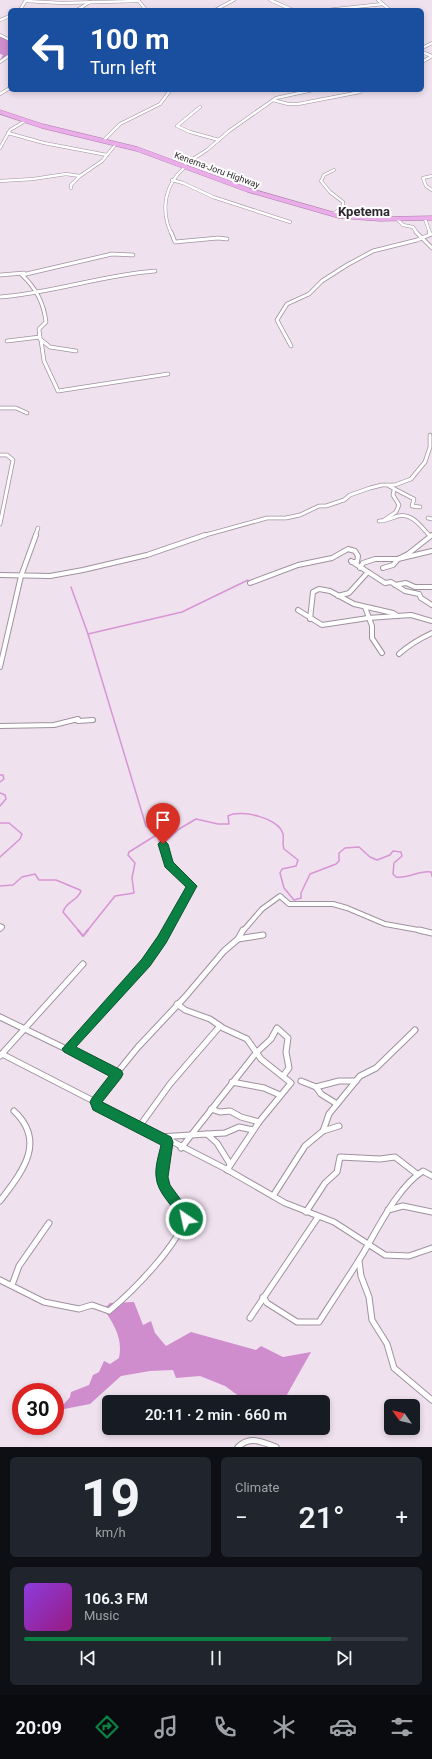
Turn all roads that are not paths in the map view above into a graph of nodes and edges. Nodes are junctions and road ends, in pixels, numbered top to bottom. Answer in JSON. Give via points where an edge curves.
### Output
{"nodes":[{"id":1,"x":139,"y":0,"type":"edge"},
{"id":2,"x":234,"y":0,"type":"edge"},
{"id":3,"x":270,"y":0,"type":"edge"},
{"id":4,"x":378,"y":0,"type":"edge"},
{"id":5,"x":26,"y":1,"type":"edge"},
{"id":6,"x":90,"y":2,"type":"junction"},
{"id":7,"x":383,"y":4,"type":"junction"},
{"id":8,"x":82,"y":8,"type":"edge"},
{"id":9,"x":219,"y":8,"type":"edge"},
{"id":10,"x":288,"y":8,"type":"edge"},
{"id":11,"x":346,"y":8,"type":"edge"},
{"id":12,"x":388,"y":8,"type":"edge"},
{"id":13,"x":432,"y":42,"type":"edge"},
{"id":14,"x":424,"y":43,"type":"edge"},
{"id":15,"x":427,"y":44,"type":"junction"},
{"id":16,"x":424,"y":46,"type":"edge"},
{"id":17,"x":424,"y":53,"type":"edge"},
{"id":18,"x":424,"y":61,"type":"edge"},
{"id":19,"x":169,"y":92,"type":"dead end"},
{"id":20,"x":303,"y":92,"type":"edge"},
{"id":21,"x":360,"y":92,"type":"dead end"},
{"id":22,"x":273,"y":100,"type":"junction"},
{"id":23,"x":200,"y":107,"type":"dead end"},
{"id":24,"x":0,"y":112,"type":"edge"},
{"id":25,"x":25,"y":121,"type":"junction"},
{"id":26,"x":8,"y":133,"type":"junction"},
{"id":27,"x":103,"y":140,"type":"junction"},
{"id":28,"x":219,"y":140,"type":"junction"},
{"id":29,"x":116,"y":144,"type":"junction"},
{"id":30,"x":0,"y":148,"type":"edge"},
{"id":31,"x":107,"y":155,"type":"junction"},
{"id":32,"x":183,"y":167,"type":"junction"},
{"id":33,"x":334,"y":170,"type":"dead end"},
{"id":34,"x":80,"y":176,"type":"junction"},
{"id":35,"x":432,"y":176,"type":"edge"},
{"id":36,"x":172,"y":180,"type":"junction"},
{"id":37,"x":0,"y":181,"type":"edge"},
{"id":38,"x":71,"y":188,"type":"dead end"},
{"id":39,"x":432,"y":190,"type":"edge"},
{"id":40,"x":334,"y":215,"type":"junction"},
{"id":41,"x":432,"y":218,"type":"edge"},
{"id":42,"x":397,"y":219,"type":"junction"},
{"id":43,"x":425,"y":219,"type":"junction"},
{"id":44,"x":290,"y":222,"type":"dead end"},
{"id":45,"x":431,"y":234,"type":"edge"},
{"id":46,"x":424,"y":238,"type":"junction"},
{"id":47,"x":227,"y":239,"type":"dead end"},
{"id":48,"x":432,"y":248,"type":"edge"},
{"id":49,"x":133,"y":254,"type":"dead end"},
{"id":50,"x":155,"y":271,"type":"dead end"},
{"id":51,"x":24,"y":273,"type":"junction"},
{"id":52,"x":0,"y":275,"type":"edge"},
{"id":53,"x":36,"y":293,"type":"junction"},
{"id":54,"x":0,"y":297,"type":"edge"},
{"id":55,"x":40,"y":338,"type":"junction"},
{"id":56,"x":7,"y":341,"type":"dead end"},
{"id":57,"x":291,"y":346,"type":"dead end"},
{"id":58,"x":76,"y":351,"type":"dead end"},
{"id":59,"x":168,"y":374,"type":"dead end"},
{"id":60,"x":0,"y":408,"type":"edge"},
{"id":61,"x":27,"y":413,"type":"dead end"},
{"id":62,"x":430,"y":435,"type":"dead end"},
{"id":63,"x":0,"y":455,"type":"edge"},
{"id":64,"x":388,"y":486,"type":"junction"},
{"id":65,"x":394,"y":490,"type":"junction"},
{"id":66,"x":420,"y":507,"type":"dead end"},
{"id":67,"x":0,"y":524,"type":"edge"},
{"id":68,"x":38,"y":528,"type":"dead end"},
{"id":69,"x":431,"y":536,"type":"edge"},
{"id":70,"x":432,"y":551,"type":"edge"},
{"id":71,"x":398,"y":559,"type":"junction"},
{"id":72,"x":357,"y":562,"type":"junction"},
{"id":73,"x":363,"y":563,"type":"junction"},
{"id":74,"x":360,"y":568,"type":"junction"},
{"id":75,"x":383,"y":568,"type":"dead end"},
{"id":76,"x":368,"y":572,"type":"junction"},
{"id":77,"x":0,"y":575,"type":"edge"},
{"id":78,"x":21,"y":576,"type":"junction"},
{"id":79,"x":250,"y":583,"type":"dead end"},
{"id":80,"x":395,"y":586,"type":"junction"},
{"id":81,"x":432,"y":587,"type":"edge"},
{"id":82,"x":337,"y":596,"type":"junction"},
{"id":83,"x":432,"y":605,"type":"edge"},
{"id":84,"x":365,"y":607,"type":"junction"},
{"id":85,"x":399,"y":616,"type":"junction"},
{"id":86,"x":368,"y":618,"type":"junction"},
{"id":87,"x":432,"y":621,"type":"edge"},
{"id":88,"x":432,"y":633,"type":"edge"},
{"id":89,"x":382,"y":653,"type":"dead end"},
{"id":90,"x":399,"y":654,"type":"dead end"},
{"id":91,"x":0,"y":666,"type":"edge"},
{"id":92,"x":93,"y":720,"type":"dead end"},
{"id":93,"x":0,"y":726,"type":"edge"},
{"id":94,"x":163,"y":844,"type":"dead end"},
{"id":95,"x":432,"y":933,"type":"edge"},
{"id":96,"x":263,"y":935,"type":"dead end"},
{"id":97,"x":238,"y":939,"type":"junction"},
{"id":98,"x":83,"y":964,"type":"dead end"},
{"id":99,"x":177,"y":1004,"type":"junction"},
{"id":100,"x":0,"y":1017,"type":"edge"},
{"id":101,"x":220,"y":1026,"type":"junction"},
{"id":102,"x":26,"y":1029,"type":"junction"},
{"id":103,"x":415,"y":1030,"type":"dead end"},
{"id":104,"x":68,"y":1049,"type":"junction"},
{"id":105,"x":256,"y":1053,"type":"junction"},
{"id":106,"x":1,"y":1055,"type":"edge"},
{"id":107,"x":118,"y":1074,"type":"junction"},
{"id":108,"x":283,"y":1076,"type":"junction"},
{"id":109,"x":302,"y":1081,"type":"dead end"},
{"id":110,"x":356,"y":1081,"type":"junction"},
{"id":111,"x":232,"y":1082,"type":"junction"},
{"id":112,"x":316,"y":1087,"type":"junction"},
{"id":113,"x":280,"y":1095,"type":"junction"},
{"id":114,"x":337,"y":1104,"type":"junction"},
{"id":115,"x":97,"y":1106,"type":"junction"},
{"id":116,"x":211,"y":1109,"type":"junction"},
{"id":117,"x":14,"y":1111,"type":"dead end"},
{"id":118,"x":258,"y":1122,"type":"junction"},
{"id":119,"x":339,"y":1126,"type":"dead end"},
{"id":120,"x":139,"y":1127,"type":"junction"},
{"id":121,"x":253,"y":1130,"type":"junction"},
{"id":122,"x":323,"y":1131,"type":"junction"},
{"id":123,"x":207,"y":1134,"type":"junction"},
{"id":124,"x":190,"y":1135,"type":"junction"},
{"id":125,"x":159,"y":1137,"type":"junction"},
{"id":126,"x":167,"y":1142,"type":"junction"},
{"id":127,"x":181,"y":1148,"type":"junction"},
{"id":128,"x":230,"y":1164,"type":"junction"},
{"id":129,"x":227,"y":1170,"type":"junction"},
{"id":130,"x":418,"y":1174,"type":"junction"},
{"id":131,"x":432,"y":1176,"type":"edge"},
{"id":132,"x":273,"y":1196,"type":"junction"},
{"id":133,"x":0,"y":1201,"type":"edge"},
{"id":134,"x":388,"y":1210,"type":"junction"},
{"id":135,"x":430,"y":1210,"type":"edge"},
{"id":136,"x":306,"y":1212,"type":"junction"},
{"id":137,"x":318,"y":1217,"type":"junction"},
{"id":138,"x":48,"y":1223,"type":"dead end"},
{"id":139,"x":368,"y":1245,"type":"junction"},
{"id":140,"x":432,"y":1248,"type":"edge"},
{"id":141,"x":359,"y":1260,"type":"junction"},
{"id":142,"x":0,"y":1280,"type":"edge"},
{"id":143,"x":12,"y":1285,"type":"junction"},
{"id":144,"x":263,"y":1297,"type":"junction"},
{"id":145,"x":250,"y":1318,"type":"dead end"},
{"id":146,"x":432,"y":1400,"type":"edge"},
{"id":147,"x":238,"y":1447,"type":"edge"},
{"id":148,"x":276,"y":1447,"type":"edge"}],
"edges":[{"from":1,"to":6,"type":"street"},
{"from":2,"to":9,"type":"street"},
{"from":3,"to":10,"type":"street"},
{"from":4,"to":7,"type":"street"},
{"from":5,"to":6,"type":"street"},
{"from":6,"to":8,"type":"street"},
{"from":7,"to":11,"type":"street"},
{"from":7,"to":12,"type":"street"},
{"from":13,"to":15,"type":"street"},
{"from":14,"to":15,"type":"street"},
{"from":15,"to":16,"type":"street"},
{"from":17,"to":18,"type":"street","via":[[432,56]]},
{"from":19,"to":27,"type":"street","via":[[160,104],[120,124]]},
{"from":20,"to":22,"type":"street"},
{"from":21,"to":22,"type":"street","via":[[298,104]]},
{"from":22,"to":28,"type":"street"},
{"from":23,"to":28,"type":"street","via":[[177,126]]},
{"from":24,"to":25,"type":"highway","name":"Kenema-Joru Highway"},
{"from":25,"to":26,"type":"street"},
{"from":25,"to":27,"type":"highway","name":"Kenema-Joru Highway"},
{"from":26,"to":30,"type":"street"},
{"from":26,"to":31,"type":"street"},
{"from":27,"to":29,"type":"highway","name":"Kenema-Joru Highway"},
{"from":28,"to":32,"type":"street"},
{"from":29,"to":31,"type":"street"},
{"from":29,"to":32,"type":"highway","name":"Kenema-Joru Highway","via":[[137,149]]},
{"from":31,"to":34,"type":"street","via":[[95,167]]},
{"from":32,"to":36,"type":"street"},
{"from":32,"to":40,"type":"highway","name":"Kenema-Joru Highway","via":[[248,190]]},
{"from":33,"to":40,"type":"street","via":[[324,175],[321,181],[343,202],[343,206]]},
{"from":34,"to":37,"type":"street","via":[[60,174],[43,178]]},
{"from":34,"to":38,"type":"street"},
{"from":35,"to":39,"type":"street","via":[[423,178],[426,186]]},
{"from":36,"to":44,"type":"street","via":[[213,198]]},
{"from":36,"to":47,"type":"street","via":[[166,198],[165,216],[175,242]]},
{"from":40,"to":42,"type":"highway","name":"Kenema-Joru Highway","via":[[365,219]]},
{"from":41,"to":43,"type":"highway","name":"Kenema-Joru Highway"},
{"from":42,"to":43,"type":"highway","name":"Kenema-Joru Highway"},
{"from":42,"to":46,"type":"street","via":[[403,225],[412,227]]},
{"from":43,"to":45,"type":"street"},
{"from":45,"to":46,"type":"street"},
{"from":46,"to":48,"type":"street","via":[[426,244]]},
{"from":46,"to":57,"type":"street","via":[[373,251],[327,277],[309,294],[287,304],[277,320]]},
{"from":49,"to":51,"type":"street","via":[[112,254]]},
{"from":50,"to":53,"type":"street","via":[[112,276]]},
{"from":51,"to":52,"type":"street"},
{"from":51,"to":53,"type":"street","via":[[22,274]]},
{"from":53,"to":54,"type":"street"},
{"from":53,"to":55,"type":"street","via":[[46,318],[45,324],[39,329]]},
{"from":55,"to":56,"type":"street"},
{"from":55,"to":58,"type":"street","via":[[50,347]]},
{"from":55,"to":59,"type":"street","via":[[43,362],[58,391]]},
{"from":60,"to":61,"type":"street","via":[[16,408]]},
{"from":62,"to":64,"type":"street","via":[[425,462],[411,479]]},
{"from":63,"to":67,"type":"street","via":[[13,460]]},
{"from":64,"to":65,"type":"street"},
{"from":64,"to":78,"type":"street","via":[[370,488],[350,495],[344,500],[286,518],[267,518],[198,537],[147,555],[58,575]]},
{"from":65,"to":66,"type":"street","via":[[414,499],[412,506]]},
{"from":65,"to":69,"type":"street","via":[[393,495],[399,505],[398,509],[380,521],[407,516],[417,521]]},
{"from":68,"to":78,"type":"street"},
{"from":69,"to":71,"type":"street"},
{"from":70,"to":71,"type":"street"},
{"from":71,"to":73,"type":"street","via":[[375,559]]},
{"from":71,"to":75,"type":"street","via":[[392,565]]},
{"from":72,"to":73,"type":"street"},
{"from":72,"to":74,"type":"street","via":[[351,561]]},
{"from":72,"to":79,"type":"street","via":[[358,556],[355,551],[348,549],[332,558],[298,565]]},
{"from":73,"to":74,"type":"street"},
{"from":74,"to":76,"type":"street"},
{"from":76,"to":80,"type":"street","via":[[385,583],[392,582]]},
{"from":76,"to":82,"type":"street","via":[[349,593]]},
{"from":77,"to":78,"type":"street"},
{"from":78,"to":91,"type":"street"},
{"from":80,"to":81,"type":"street","via":[[406,583]]},
{"from":80,"to":83,"type":"street","via":[[419,594]]},
{"from":82,"to":84,"type":"street"},
{"from":82,"to":86,"type":"street","via":[[330,591],[315,590],[311,619],[322,625]]},
{"from":84,"to":85,"type":"street"},
{"from":84,"to":86,"type":"street"},
{"from":85,"to":86,"type":"street"},
{"from":85,"to":87,"type":"street","via":[[411,615]]},
{"from":86,"to":89,"type":"street","via":[[372,622],[372,638]]},
{"from":88,"to":90,"type":"street","via":[[416,640],[412,646]]},
{"from":92,"to":93,"type":"street","via":[[78,722],[78,719],[54,725]]},
{"from":94,"to":104,"type":"street","via":[[168,864],[192,886],[146,963]]},
{"from":95,"to":97,"type":"street","via":[[378,923],[347,908],[316,902],[289,904],[280,896],[273,899],[254,917]]},
{"from":96,"to":97,"type":"street"},
{"from":97,"to":99,"type":"street"},
{"from":98,"to":102,"type":"street"},
{"from":99,"to":101,"type":"street"},
{"from":99,"to":107,"type":"street"},
{"from":100,"to":102,"type":"street"},
{"from":101,"to":105,"type":"street","via":[[247,1039]]},
{"from":101,"to":120,"type":"street","via":[[170,1084]]},
{"from":102,"to":104,"type":"street"},
{"from":102,"to":106,"type":"street"},
{"from":103,"to":110,"type":"street","via":[[379,1066],[360,1076]]},
{"from":104,"to":107,"type":"street"},
{"from":105,"to":108,"type":"street"},
{"from":105,"to":108,"type":"street","via":[[271,1039],[278,1028],[288,1038],[288,1068]]},
{"from":105,"to":111,"type":"street"},
{"from":106,"to":115,"type":"street"},
{"from":107,"to":115,"type":"street","via":[[100,1095],[96,1102]]},
{"from":108,"to":113,"type":"street","via":[[291,1083]]},
{"from":109,"to":112,"type":"street"},
{"from":110,"to":112,"type":"street","via":[[336,1080],[325,1086]]},
{"from":110,"to":114,"type":"street"},
{"from":111,"to":113,"type":"street","via":[[264,1088]]},
{"from":111,"to":116,"type":"street"},
{"from":112,"to":114,"type":"street","via":[[321,1094]]},
{"from":113,"to":118,"type":"street"},
{"from":114,"to":122,"type":"street","via":[[328,1114]]},
{"from":115,"to":120,"type":"street"},
{"from":116,"to":118,"type":"street","via":[[220,1112],[230,1111]]},
{"from":116,"to":124,"type":"street"},
{"from":117,"to":133,"type":"street","via":[[30,1131],[30,1146],[24,1164]]},
{"from":118,"to":121,"type":"street"},
{"from":119,"to":122,"type":"street"},
{"from":120,"to":125,"type":"street"},
{"from":121,"to":123,"type":"street","via":[[239,1127],[226,1132]]},
{"from":121,"to":128,"type":"street"},
{"from":122,"to":132,"type":"street","via":[[305,1146]]},
{"from":123,"to":124,"type":"street"},
{"from":123,"to":128,"type":"street","via":[[218,1143]]},
{"from":124,"to":125,"type":"street"},
{"from":124,"to":127,"type":"street"},
{"from":125,"to":126,"type":"street"},
{"from":126,"to":127,"type":"street"},
{"from":126,"to":143,"type":"street","via":[[162,1177],[165,1188],[186,1215],[186,1219],[178,1235],[126,1297],[109,1311],[92,1305],[79,1309],[44,1302]]},
{"from":127,"to":129,"type":"street"},
{"from":128,"to":129,"type":"street"},
{"from":129,"to":132,"type":"street"},
{"from":130,"to":131,"type":"street","via":[[423,1171]]},
{"from":130,"to":134,"type":"street"},
{"from":130,"to":136,"type":"street","via":[[395,1157],[381,1160],[340,1157],[337,1172],[325,1184]]},
{"from":132,"to":136,"type":"street"},
{"from":134,"to":135,"type":"street","via":[[403,1206]]},
{"from":134,"to":139,"type":"street"},
{"from":136,"to":137,"type":"street"},
{"from":137,"to":139,"type":"street","via":[[326,1218],[352,1232]]},
{"from":137,"to":144,"type":"street"},
{"from":138,"to":143,"type":"street","via":[[19,1266]]},
{"from":139,"to":140,"type":"street","via":[[386,1256],[413,1255]]},
{"from":139,"to":141,"type":"street"},
{"from":141,"to":144,"type":"street","via":[[319,1322],[297,1322],[267,1303]]},
{"from":141,"to":146,"type":"street","via":[[372,1320],[387,1344],[394,1368]]},
{"from":142,"to":143,"type":"street"},
{"from":144,"to":145,"type":"street"},
{"from":147,"to":148,"type":"street","via":[[248,1439],[256,1439]]}]}
